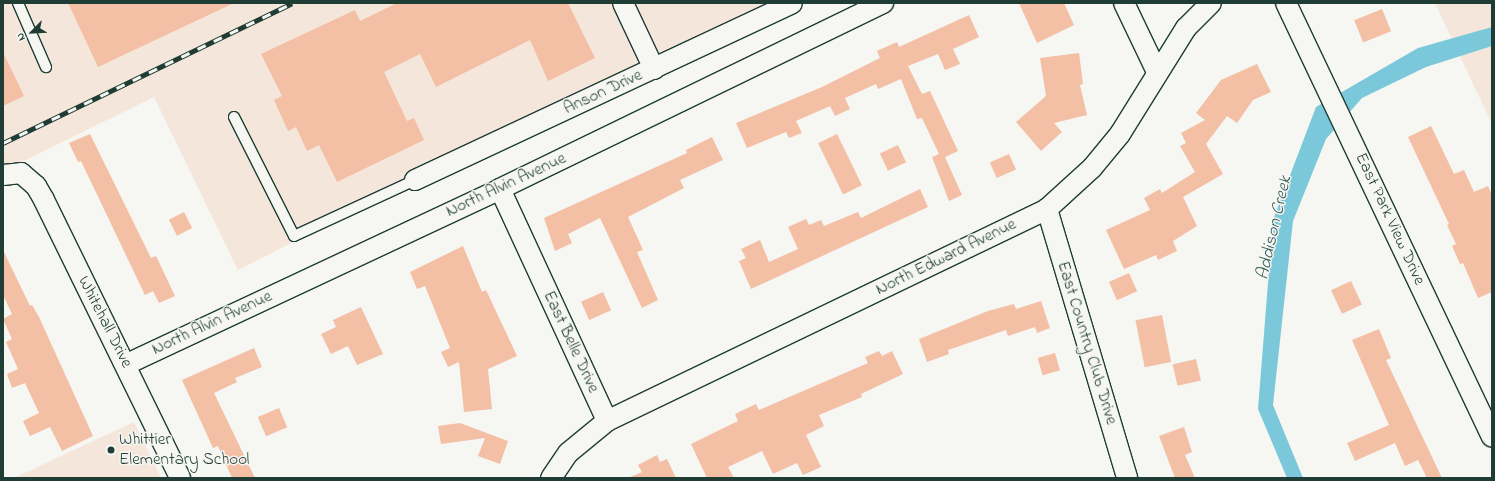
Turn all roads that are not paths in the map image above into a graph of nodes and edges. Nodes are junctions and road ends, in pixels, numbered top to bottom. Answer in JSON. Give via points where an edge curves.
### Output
{"nodes":[{"id":1,"x":18,"y":3,"type":"edge"},
{"id":2,"x":623,"y":3,"type":"edge"},
{"id":3,"x":792,"y":3,"type":"edge"},
{"id":4,"x":883,"y":3,"type":"edge"},
{"id":5,"x":1124,"y":3,"type":"edge"},
{"id":6,"x":1211,"y":3,"type":"edge"},
{"id":7,"x":1286,"y":3,"type":"edge"},
{"id":8,"x":46,"y":67,"type":"dead end"},
{"id":9,"x":654,"y":69,"type":"junction"},
{"id":10,"x":1157,"y":72,"type":"junction"},
{"id":11,"x":234,"y":117,"type":"dead end"},
{"id":12,"x":12,"y":174,"type":"edge"},
{"id":13,"x":414,"y":180,"type":"joint"},
{"id":14,"x":500,"y":189,"type":"junction"},
{"id":15,"x":1047,"y":209,"type":"junction"},
{"id":16,"x":127,"y":364,"type":"junction"},
{"id":17,"x":607,"y":421,"type":"junction"},
{"id":18,"x":1492,"y":436,"type":"edge"},
{"id":19,"x":180,"y":478,"type":"edge"},
{"id":20,"x":551,"y":478,"type":"edge"},
{"id":21,"x":1127,"y":478,"type":"edge"}],
"edges":[{"from":1,"to":8,"type":"lane"},
{"from":2,"to":9,"type":"street"},
{"from":3,"to":9,"type":"street","name":"Anson Drive"},
{"from":4,"to":14,"type":"street","name":"North Alvin Avenue"},
{"from":5,"to":10,"type":"street"},
{"from":6,"to":10,"type":"street","name":"North Edward Avenue","via":[[1186,28]]},
{"from":7,"to":18,"type":"street","name":"East Park View Drive"},
{"from":9,"to":13,"type":"street","name":"Anson Drive"},
{"from":10,"to":15,"type":"street","name":"North Edward Avenue","via":[[1120,134],[1092,168]]},
{"from":11,"to":13,"type":"lane","via":[[294,236]]},
{"from":12,"to":16,"type":"street","name":"Whitehall Drive","via":[[36,186]]},
{"from":14,"to":16,"type":"street","name":"North Alvin Avenue"},
{"from":14,"to":17,"type":"street","name":"East Belle Drive"},
{"from":15,"to":17,"type":"street","name":"North Edward Avenue"},
{"from":15,"to":21,"type":"street","name":"East Country Club Drive"},
{"from":16,"to":19,"type":"street","name":"Whitehall Drive"},
{"from":17,"to":20,"type":"street","via":[[568,453]]}]}
